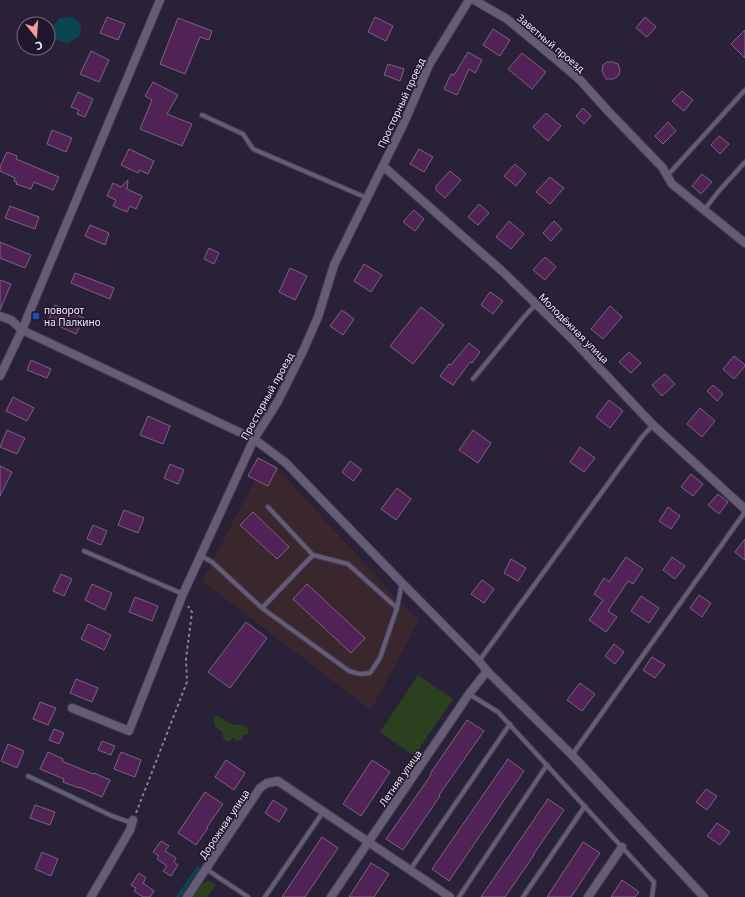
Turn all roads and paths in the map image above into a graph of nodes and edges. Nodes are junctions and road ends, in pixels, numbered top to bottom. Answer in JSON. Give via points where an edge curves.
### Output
{"nodes":[{"id":1,"x":160,"y":0,"type":"edge"},
{"id":2,"x":469,"y":0,"type":"edge"},
{"id":3,"x":474,"y":0,"type":"edge"},
{"id":4,"x":745,"y":90,"type":"edge"},
{"id":5,"x":202,"y":115,"type":"dead end"},
{"id":6,"x":745,"y":162,"type":"edge"},
{"id":7,"x":383,"y":166,"type":"junction"},
{"id":8,"x":667,"y":176,"type":"junction"},
{"id":9,"x":368,"y":198,"type":"junction"},
{"id":10,"x":704,"y":210,"type":"junction"},
{"id":11,"x":745,"y":243,"type":"edge"},
{"id":12,"x":536,"y":304,"type":"junction"},
{"id":13,"x":0,"y":316,"type":"edge"},
{"id":14,"x":22,"y":330,"type":"junction"},
{"id":15,"x":0,"y":376,"type":"edge"},
{"id":16,"x":473,"y":379,"type":"dead end"},
{"id":17,"x":653,"y":425,"type":"junction"},
{"id":18,"x":254,"y":439,"type":"junction"},
{"id":19,"x":268,"y":507,"type":"dead end"},
{"id":20,"x":745,"y":511,"type":"edge"},
{"id":21,"x":84,"y":551,"type":"dead end"},
{"id":22,"x":313,"y":555,"type":"junction"},
{"id":23,"x":201,"y":556,"type":"junction"},
{"id":24,"x":402,"y":583,"type":"junction"},
{"id":25,"x":183,"y":594,"type":"junction"},
{"id":26,"x":262,"y":608,"type":"junction"},
{"id":27,"x":396,"y":608,"type":"junction"},
{"id":28,"x":479,"y":661,"type":"junction"},
{"id":29,"x":487,"y":671,"type":"junction"},
{"id":30,"x":469,"y":694,"type":"junction"},
{"id":31,"x":72,"y":708,"type":"dead end"},
{"id":32,"x":510,"y":724,"type":"junction"},
{"id":33,"x":572,"y":755,"type":"junction"},
{"id":34,"x":548,"y":765,"type":"junction"},
{"id":35,"x":28,"y":776,"type":"dead end"},
{"id":36,"x":584,"y":806,"type":"junction"},
{"id":37,"x":323,"y":812,"type":"junction"},
{"id":38,"x":133,"y":821,"type":"junction"},
{"id":39,"x":368,"y":841,"type":"junction"},
{"id":40,"x":622,"y":847,"type":"junction"},
{"id":41,"x":206,"y":869,"type":"junction"},
{"id":42,"x":410,"y":870,"type":"junction"},
{"id":43,"x":91,"y":897,"type":"edge"},
{"id":44,"x":186,"y":897,"type":"edge"},
{"id":45,"x":248,"y":897,"type":"edge"},
{"id":46,"x":265,"y":897,"type":"edge"},
{"id":47,"x":331,"y":897,"type":"edge"},
{"id":48,"x":450,"y":897,"type":"edge"},
{"id":49,"x":459,"y":897,"type":"edge"},
{"id":50,"x":523,"y":897,"type":"edge"},
{"id":51,"x":588,"y":897,"type":"edge"},
{"id":52,"x":652,"y":897,"type":"edge"},
{"id":53,"x":704,"y":897,"type":"edge"}],
"edges":[{"from":1,"to":14,"type":"street"},
{"from":2,"to":7,"type":"street","name":"Просторный проезд","via":[[429,65]]},
{"from":3,"to":8,"type":"street","name":"Заветный проезд","via":[[507,19],[580,80],[662,167]]},
{"from":4,"to":8,"type":"lane"},
{"from":5,"to":9,"type":"lane","via":[[243,134],[253,149]]},
{"from":6,"to":10,"type":"lane"},
{"from":7,"to":9,"type":"street","name":"Просторный проезд"},
{"from":7,"to":12,"type":"street","name":"Молодёжная улица"},
{"from":8,"to":10,"type":"street","name":"Заветный проезд","via":[[672,184]]},
{"from":9,"to":18,"type":"street","name":"Просторный проезд","via":[[334,265],[318,317],[304,351],[278,401]]},
{"from":10,"to":11,"type":"street","name":"Заветный проезд"},
{"from":12,"to":16,"type":"lane"},
{"from":12,"to":17,"type":"street","name":"Молодёжная улица"},
{"from":13,"to":14,"type":"street","via":[[11,320]]},
{"from":14,"to":15,"type":"street"},
{"from":14,"to":18,"type":"street"},
{"from":17,"to":20,"type":"street","name":"Молодёжная улица"},
{"from":17,"to":28,"type":"lane"},
{"from":18,"to":23,"type":"street","name":"Просторный проезд"},
{"from":18,"to":24,"type":"street","via":[[286,462]]},
{"from":19,"to":22,"type":"lane"},
{"from":20,"to":33,"type":"lane"},
{"from":21,"to":25,"type":"lane"},
{"from":22,"to":26,"type":"lane"},
{"from":22,"to":27,"type":"lane","via":[[348,564]]},
{"from":23,"to":25,"type":"street","name":"Просторный проезд"},
{"from":23,"to":26,"type":"lane","via":[[212,562]]},
{"from":24,"to":27,"type":"lane"},
{"from":24,"to":28,"type":"street"},
{"from":25,"to":31,"type":"street","name":"Просторный проезд","via":[[129,731]]},
{"from":25,"to":38,"type":"path","via":[[192,612],[186,659],[187,682]]},
{"from":26,"to":27,"type":"lane","via":[[349,671],[360,674],[370,673],[380,658]]},
{"from":28,"to":29,"type":"street"},
{"from":29,"to":30,"type":"street","name":"Летняя улица"},
{"from":29,"to":33,"type":"street"},
{"from":30,"to":32,"type":"lane","via":[[498,712]]},
{"from":30,"to":39,"type":"street","name":"Летняя улица"},
{"from":32,"to":34,"type":"lane"},
{"from":32,"to":42,"type":"lane"},
{"from":33,"to":53,"type":"street"},
{"from":34,"to":36,"type":"lane"},
{"from":34,"to":49,"type":"lane"},
{"from":35,"to":38,"type":"lane","via":[[112,816]]},
{"from":36,"to":40,"type":"lane"},
{"from":36,"to":50,"type":"lane"},
{"from":37,"to":39,"type":"street","name":"Дорожная улица"},
{"from":37,"to":41,"type":"street","name":"Дорожная улица","via":[[278,781],[267,783],[260,788]]},
{"from":37,"to":46,"type":"lane"},
{"from":38,"to":43,"type":"street"},
{"from":39,"to":42,"type":"street","name":"Дорожная улица"},
{"from":39,"to":47,"type":"street","name":"Летняя улица"},
{"from":40,"to":51,"type":"street"},
{"from":40,"to":52,"type":"lane","via":[[654,882]]},
{"from":41,"to":44,"type":"street","name":"Дорожная улица"},
{"from":41,"to":45,"type":"lane"},
{"from":42,"to":48,"type":"street","name":"Дорожная улица"}]}
